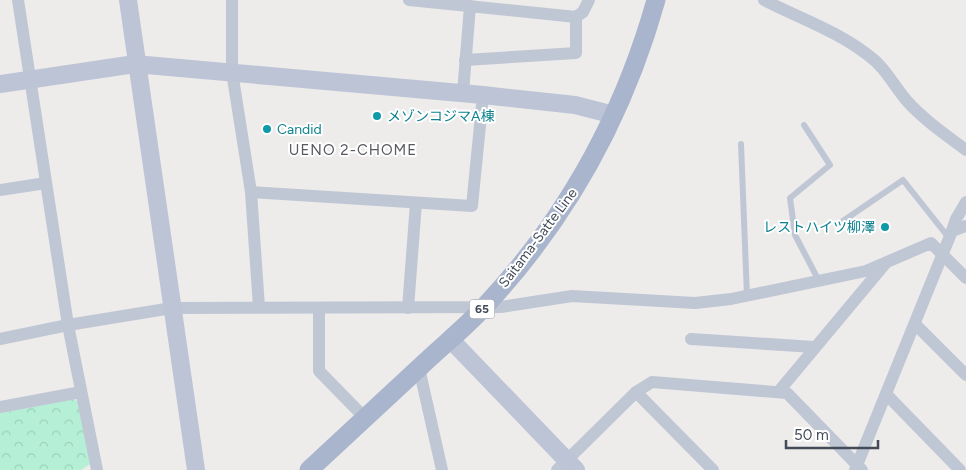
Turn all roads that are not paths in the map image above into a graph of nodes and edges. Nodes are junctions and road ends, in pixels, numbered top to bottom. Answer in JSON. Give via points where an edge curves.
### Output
{"nodes":[{"id":1,"x":18,"y":0,"type":"edge"},
{"id":2,"x":128,"y":0,"type":"edge"},
{"id":3,"x":232,"y":0,"type":"edge"},
{"id":4,"x":415,"y":0,"type":"edge"},
{"id":5,"x":589,"y":0,"type":"edge"},
{"id":6,"x":656,"y":0,"type":"edge"},
{"id":7,"x":764,"y":0,"type":"edge"},
{"id":8,"x":470,"y":6,"type":"junction"},
{"id":9,"x":576,"y":17,"type":"junction"},
{"id":10,"x":465,"y":60,"type":"junction"},
{"id":11,"x":135,"y":64,"type":"junction"},
{"id":12,"x":232,"y":72,"type":"junction"},
{"id":13,"x":31,"y":79,"type":"junction"},
{"id":14,"x":0,"y":84,"type":"edge"},
{"id":15,"x":463,"y":93,"type":"junction"},
{"id":16,"x":483,"y":95,"type":"junction"},
{"id":17,"x":614,"y":115,"type":"junction"},
{"id":18,"x":804,"y":125,"type":"dead end"},
{"id":19,"x":741,"y":144,"type":"dead end"},
{"id":20,"x":966,"y":150,"type":"edge"},
{"id":21,"x":46,"y":183,"type":"junction"},
{"id":22,"x":0,"y":190,"type":"edge"},
{"id":23,"x":251,"y":192,"type":"junction"},
{"id":24,"x":966,"y":202,"type":"edge"},
{"id":25,"x":416,"y":203,"type":"junction"},
{"id":26,"x":837,"y":225,"type":"dead end"},
{"id":27,"x":966,"y":226,"type":"edge"},
{"id":28,"x":951,"y":234,"type":"junction"},
{"id":29,"x":942,"y":254,"type":"junction"},
{"id":30,"x":886,"y":263,"type":"junction"},
{"id":31,"x":966,"y":278,"type":"edge"},
{"id":32,"x":819,"y":281,"type":"junction"},
{"id":33,"x":747,"y":296,"type":"junction"},
{"id":34,"x":485,"y":306,"type":"junction"},
{"id":35,"x":259,"y":307,"type":"junction"},
{"id":36,"x":172,"y":308,"type":"junction"},
{"id":37,"x":319,"y":308,"type":"junction"},
{"id":38,"x":408,"y":308,"type":"junction"},
{"id":39,"x":914,"y":324,"type":"junction"},
{"id":40,"x":68,"y":325,"type":"junction"},
{"id":41,"x":0,"y":339,"type":"edge"},
{"id":42,"x":450,"y":339,"type":"junction"},
{"id":43,"x":691,"y":339,"type":"dead end"},
{"id":44,"x":814,"y":347,"type":"junction"},
{"id":45,"x":419,"y":368,"type":"junction"},
{"id":46,"x":966,"y":375,"type":"edge"},
{"id":47,"x":779,"y":391,"type":"junction"},
{"id":48,"x":81,"y":392,"type":"junction"},
{"id":49,"x":636,"y":392,"type":"junction"},
{"id":50,"x":886,"y":394,"type":"junction"},
{"id":51,"x":0,"y":408,"type":"edge"},
{"id":52,"x":365,"y":418,"type":"junction"},
{"id":53,"x":566,"y":467,"type":"edge"},
{"id":54,"x":858,"y":469,"type":"edge"},
{"id":55,"x":97,"y":470,"type":"edge"},
{"id":56,"x":196,"y":470,"type":"edge"},
{"id":57,"x":309,"y":470,"type":"edge"},
{"id":58,"x":442,"y":470,"type":"edge"},
{"id":59,"x":713,"y":470,"type":"edge"},
{"id":60,"x":960,"y":470,"type":"edge"}],
"edges":[{"from":1,"to":13,"type":"street"},
{"from":2,"to":11,"type":"street"},
{"from":3,"to":12,"type":"street"},
{"from":4,"to":8,"type":"street"},
{"from":5,"to":9,"type":"street"},
{"from":6,"to":17,"type":"main road","name":"Saitama-Satte Line","number":"65","via":[[647,32]]},
{"from":7,"to":20,"type":"street","via":[[870,56],[908,102]]},
{"from":8,"to":9,"type":"street"},
{"from":8,"to":10,"type":"street"},
{"from":9,"to":10,"type":"street","via":[[576,53]]},
{"from":10,"to":15,"type":"street"},
{"from":11,"to":12,"type":"street"},
{"from":11,"to":13,"type":"street"},
{"from":11,"to":36,"type":"street"},
{"from":12,"to":15,"type":"street"},
{"from":12,"to":23,"type":"street"},
{"from":13,"to":14,"type":"street"},
{"from":13,"to":21,"type":"street"},
{"from":15,"to":16,"type":"street"},
{"from":16,"to":17,"type":"street","via":[[575,106]]},
{"from":16,"to":25,"type":"street","via":[[472,206]]},
{"from":17,"to":34,"type":"main road","name":"Saitama-Satte Line","number":"65","via":[[569,199],[531,252]]},
{"from":18,"to":32,"type":"lane","via":[[830,165],[790,198],[795,235]]},
{"from":19,"to":33,"type":"lane"},
{"from":21,"to":22,"type":"street"},
{"from":21,"to":40,"type":"street"},
{"from":23,"to":25,"type":"street"},
{"from":23,"to":35,"type":"street"},
{"from":24,"to":28,"type":"street"},
{"from":25,"to":38,"type":"street"},
{"from":26,"to":28,"type":"lane","via":[[903,180]]},
{"from":27,"to":28,"type":"street"},
{"from":28,"to":29,"type":"street"},
{"from":29,"to":30,"type":"street","via":[[931,243]]},
{"from":29,"to":31,"type":"street"},
{"from":29,"to":39,"type":"street"},
{"from":30,"to":32,"type":"street","via":[[866,271]]},
{"from":30,"to":44,"type":"street"},
{"from":32,"to":33,"type":"street"},
{"from":33,"to":34,"type":"street","via":[[695,303],[572,296],[501,307]]},
{"from":34,"to":38,"type":"street"},
{"from":34,"to":42,"type":"main road","name":"Saitama-Satte Line","number":"65"},
{"from":35,"to":36,"type":"street"},
{"from":35,"to":37,"type":"street"},
{"from":36,"to":40,"type":"street"},
{"from":36,"to":56,"type":"street"},
{"from":37,"to":38,"type":"street"},
{"from":37,"to":52,"type":"street","via":[[320,371]]},
{"from":39,"to":46,"type":"street"},
{"from":39,"to":50,"type":"street"},
{"from":40,"to":41,"type":"street"},
{"from":40,"to":48,"type":"street"},
{"from":42,"to":45,"type":"main road","name":"Saitama-Satte Line","number":"65"},
{"from":42,"to":53,"type":"street"},
{"from":43,"to":44,"type":"street"},
{"from":44,"to":47,"type":"street"},
{"from":45,"to":52,"type":"main road","name":"Saitama-Satte Line","number":"65"},
{"from":45,"to":58,"type":"street"},
{"from":47,"to":49,"type":"street","via":[[652,382]]},
{"from":47,"to":54,"type":"street","via":[[787,393]]},
{"from":48,"to":51,"type":"street"},
{"from":48,"to":55,"type":"street"},
{"from":49,"to":53,"type":"street"},
{"from":49,"to":59,"type":"street"},
{"from":50,"to":54,"type":"street"},
{"from":50,"to":60,"type":"street"},
{"from":52,"to":57,"type":"main road","name":"Saitama-Satte Line","number":"65"}]}
